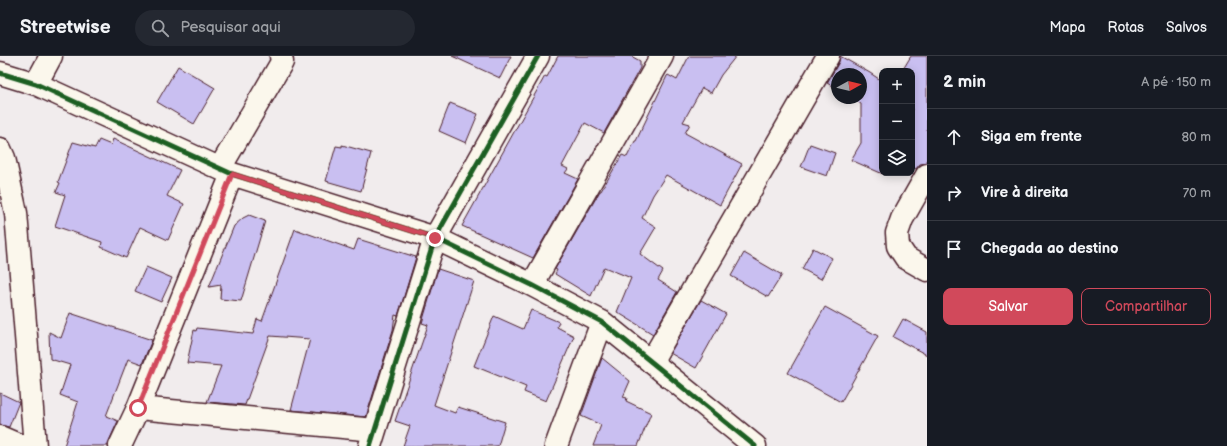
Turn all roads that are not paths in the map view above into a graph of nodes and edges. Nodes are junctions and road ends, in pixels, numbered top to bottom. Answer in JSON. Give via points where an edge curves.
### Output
{"nodes":[{"id":1,"x":51,"y":56,"type":"edge"},
{"id":2,"x":280,"y":56,"type":"edge"},
{"id":3,"x":538,"y":56,"type":"edge"},
{"id":4,"x":662,"y":56,"type":"edge"},
{"id":5,"x":828,"y":56,"type":"edge"},
{"id":6,"x":0,"y":73,"type":"edge"},
{"id":7,"x":36,"y":84,"type":"junction"},
{"id":8,"x":0,"y":149,"type":"edge"},
{"id":9,"x":226,"y":171,"type":"junction"},
{"id":10,"x":927,"y":175,"type":"edge"},
{"id":11,"x":435,"y":238,"type":"junction"},
{"id":12,"x":927,"y":270,"type":"edge"},
{"id":13,"x":532,"y":285,"type":"junction"},
{"id":14,"x":602,"y":322,"type":"junction"},
{"id":15,"x":651,"y":362,"type":"junction"},
{"id":16,"x":138,"y":408,"type":"junction"},
{"id":17,"x":0,"y":437,"type":"edge"},
{"id":18,"x":373,"y":438,"type":"edge"},
{"id":19,"x":21,"y":446,"type":"edge"},
{"id":20,"x":35,"y":446,"type":"edge"},
{"id":21,"x":120,"y":446,"type":"edge"},
{"id":22,"x":556,"y":446,"type":"edge"},
{"id":23,"x":755,"y":446,"type":"edge"}],
"edges":[{"from":1,"to":7,"type":"street"},
{"from":2,"to":9,"type":"street","via":[[282,62]]},
{"from":3,"to":11,"type":"street"},
{"from":4,"to":13,"type":"street"},
{"from":5,"to":15,"type":"street"},
{"from":6,"to":7,"type":"street"},
{"from":7,"to":9,"type":"street"},
{"from":8,"to":20,"type":"street","via":[[16,213]]},
{"from":9,"to":11,"type":"street"},
{"from":9,"to":16,"type":"street"},
{"from":10,"to":12,"type":"street","via":[[897,233],[898,246],[906,258]]},
{"from":11,"to":13,"type":"street"},
{"from":11,"to":18,"type":"street"},
{"from":13,"to":14,"type":"street"},
{"from":14,"to":15,"type":"street"},
{"from":14,"to":22,"type":"street"},
{"from":15,"to":23,"type":"street"},
{"from":16,"to":18,"type":"street"},
{"from":16,"to":21,"type":"street"},
{"from":17,"to":19,"type":"street"}]}
